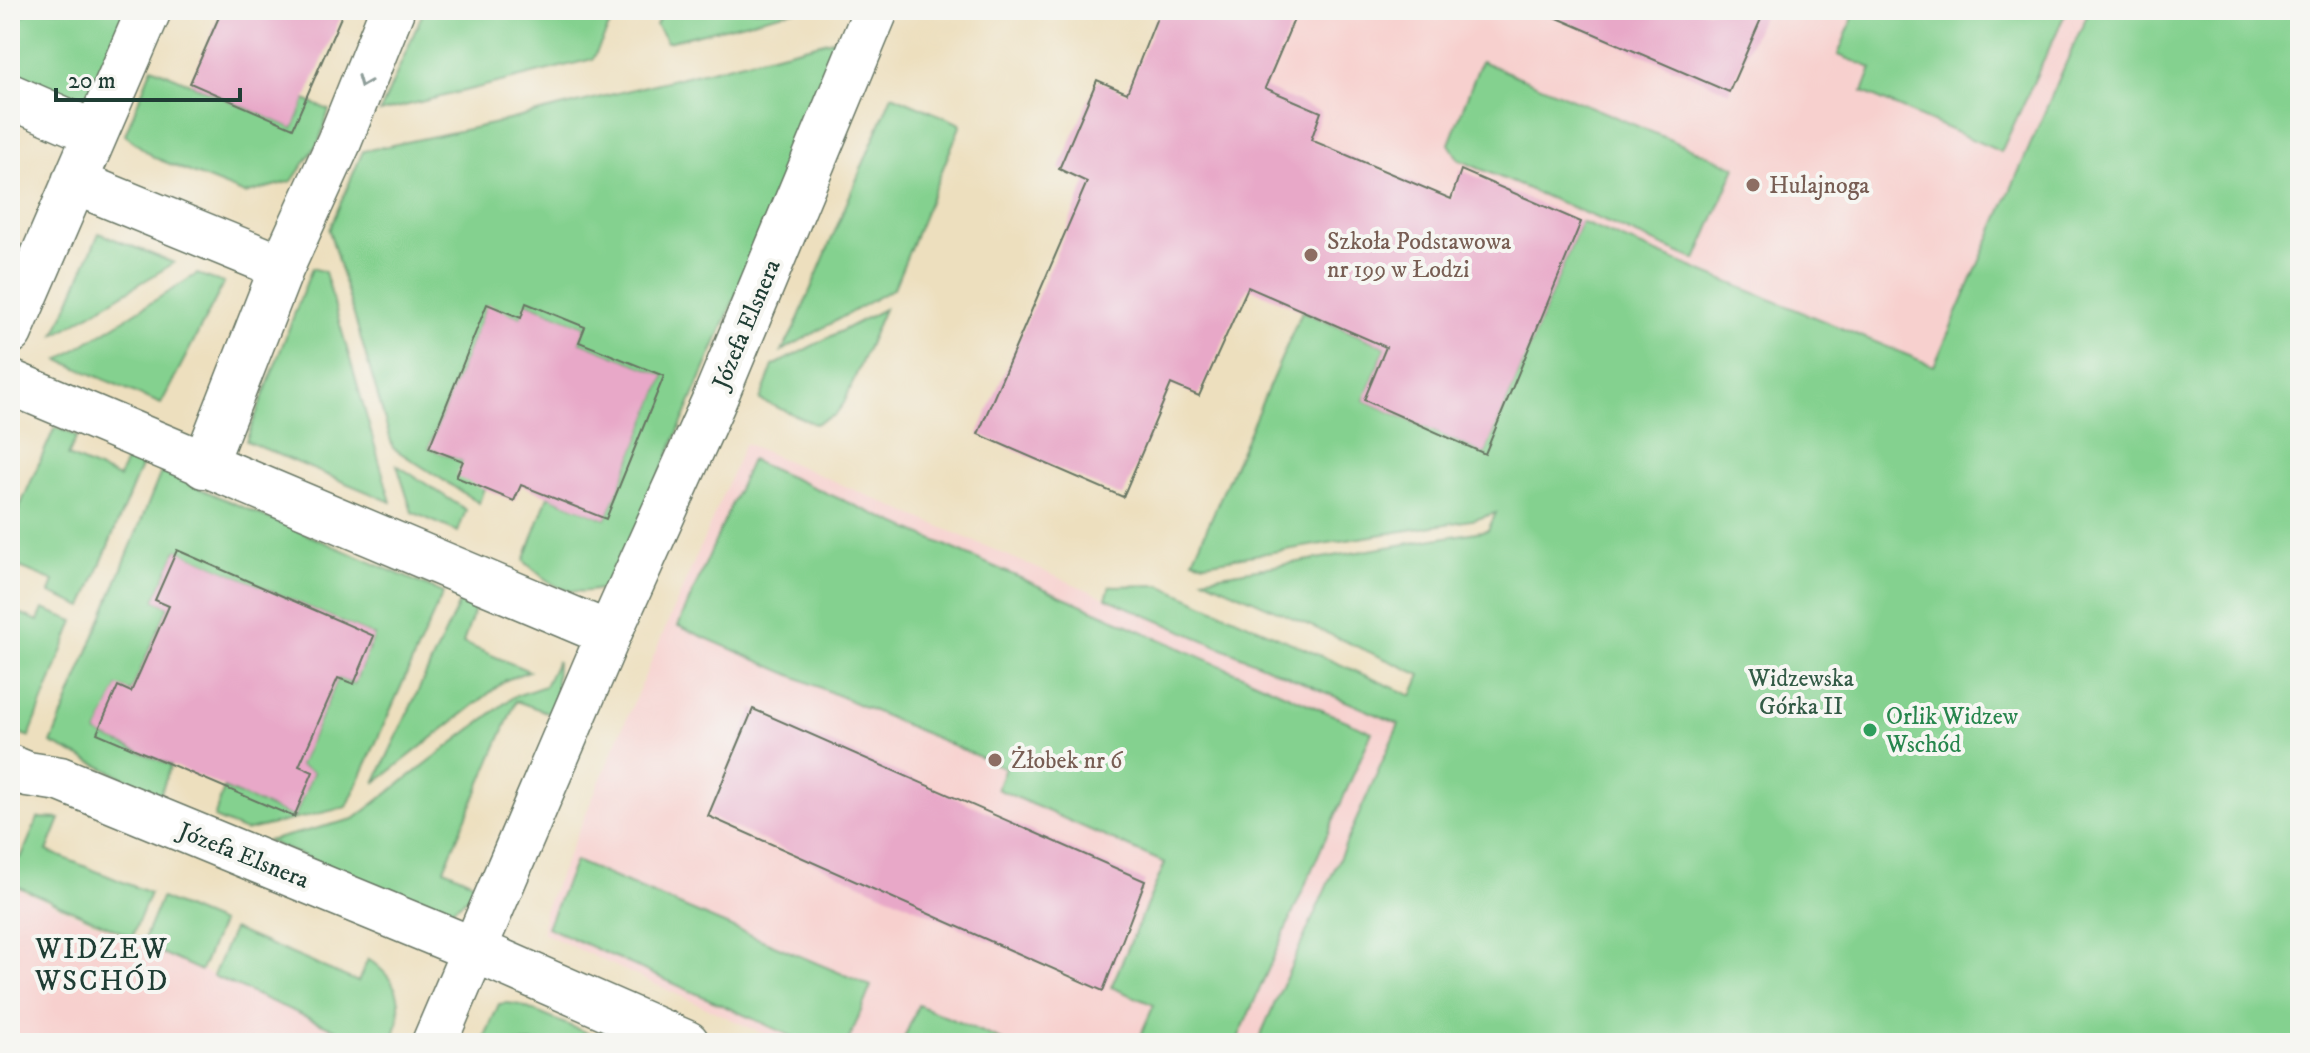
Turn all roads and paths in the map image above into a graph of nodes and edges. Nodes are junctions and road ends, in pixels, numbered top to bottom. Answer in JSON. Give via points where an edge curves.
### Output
{"nodes":[{"id":1,"x":149,"y":10,"type":"edge"},
{"id":2,"x":392,"y":10,"type":"edge"},
{"id":3,"x":876,"y":10,"type":"edge"},
{"id":4,"x":10,"y":96,"type":"edge"},
{"id":5,"x":95,"y":133,"type":"junction"},
{"id":6,"x":74,"y":182,"type":"junction"},
{"id":7,"x":282,"y":267,"type":"junction"},
{"id":8,"x":10,"y":332,"type":"edge"},
{"id":9,"x":10,"y":382,"type":"edge"},
{"id":10,"x":204,"y":466,"type":"junction"},
{"id":11,"x":609,"y":634,"type":"junction"},
{"id":12,"x":10,"y":767,"type":"edge"},
{"id":13,"x":475,"y":950,"type":"junction"},
{"id":14,"x":434,"y":1043,"type":"edge"},
{"id":15,"x":687,"y":1043,"type":"edge"}],
"edges":[{"from":1,"to":5,"type":"street"},
{"from":2,"to":7,"type":"street","one_way":true},
{"from":3,"to":11,"type":"street","name":"Józefa Elsnera","via":[[713,403]]},
{"from":4,"to":5,"type":"street"},
{"from":5,"to":6,"type":"street"},
{"from":6,"to":7,"type":"street"},
{"from":6,"to":8,"type":"street"},
{"from":7,"to":10,"type":"street"},
{"from":9,"to":10,"type":"street"},
{"from":10,"to":11,"type":"street"},
{"from":11,"to":13,"type":"street","name":"Józefa Elsnera"},
{"from":12,"to":13,"type":"street","name":"Józefa Elsnera","via":[[60,779]]},
{"from":13,"to":14,"type":"street","name":"Józefa Elsnera"},
{"from":13,"to":15,"type":"street","name":"Józefa Elsnera"}]}
